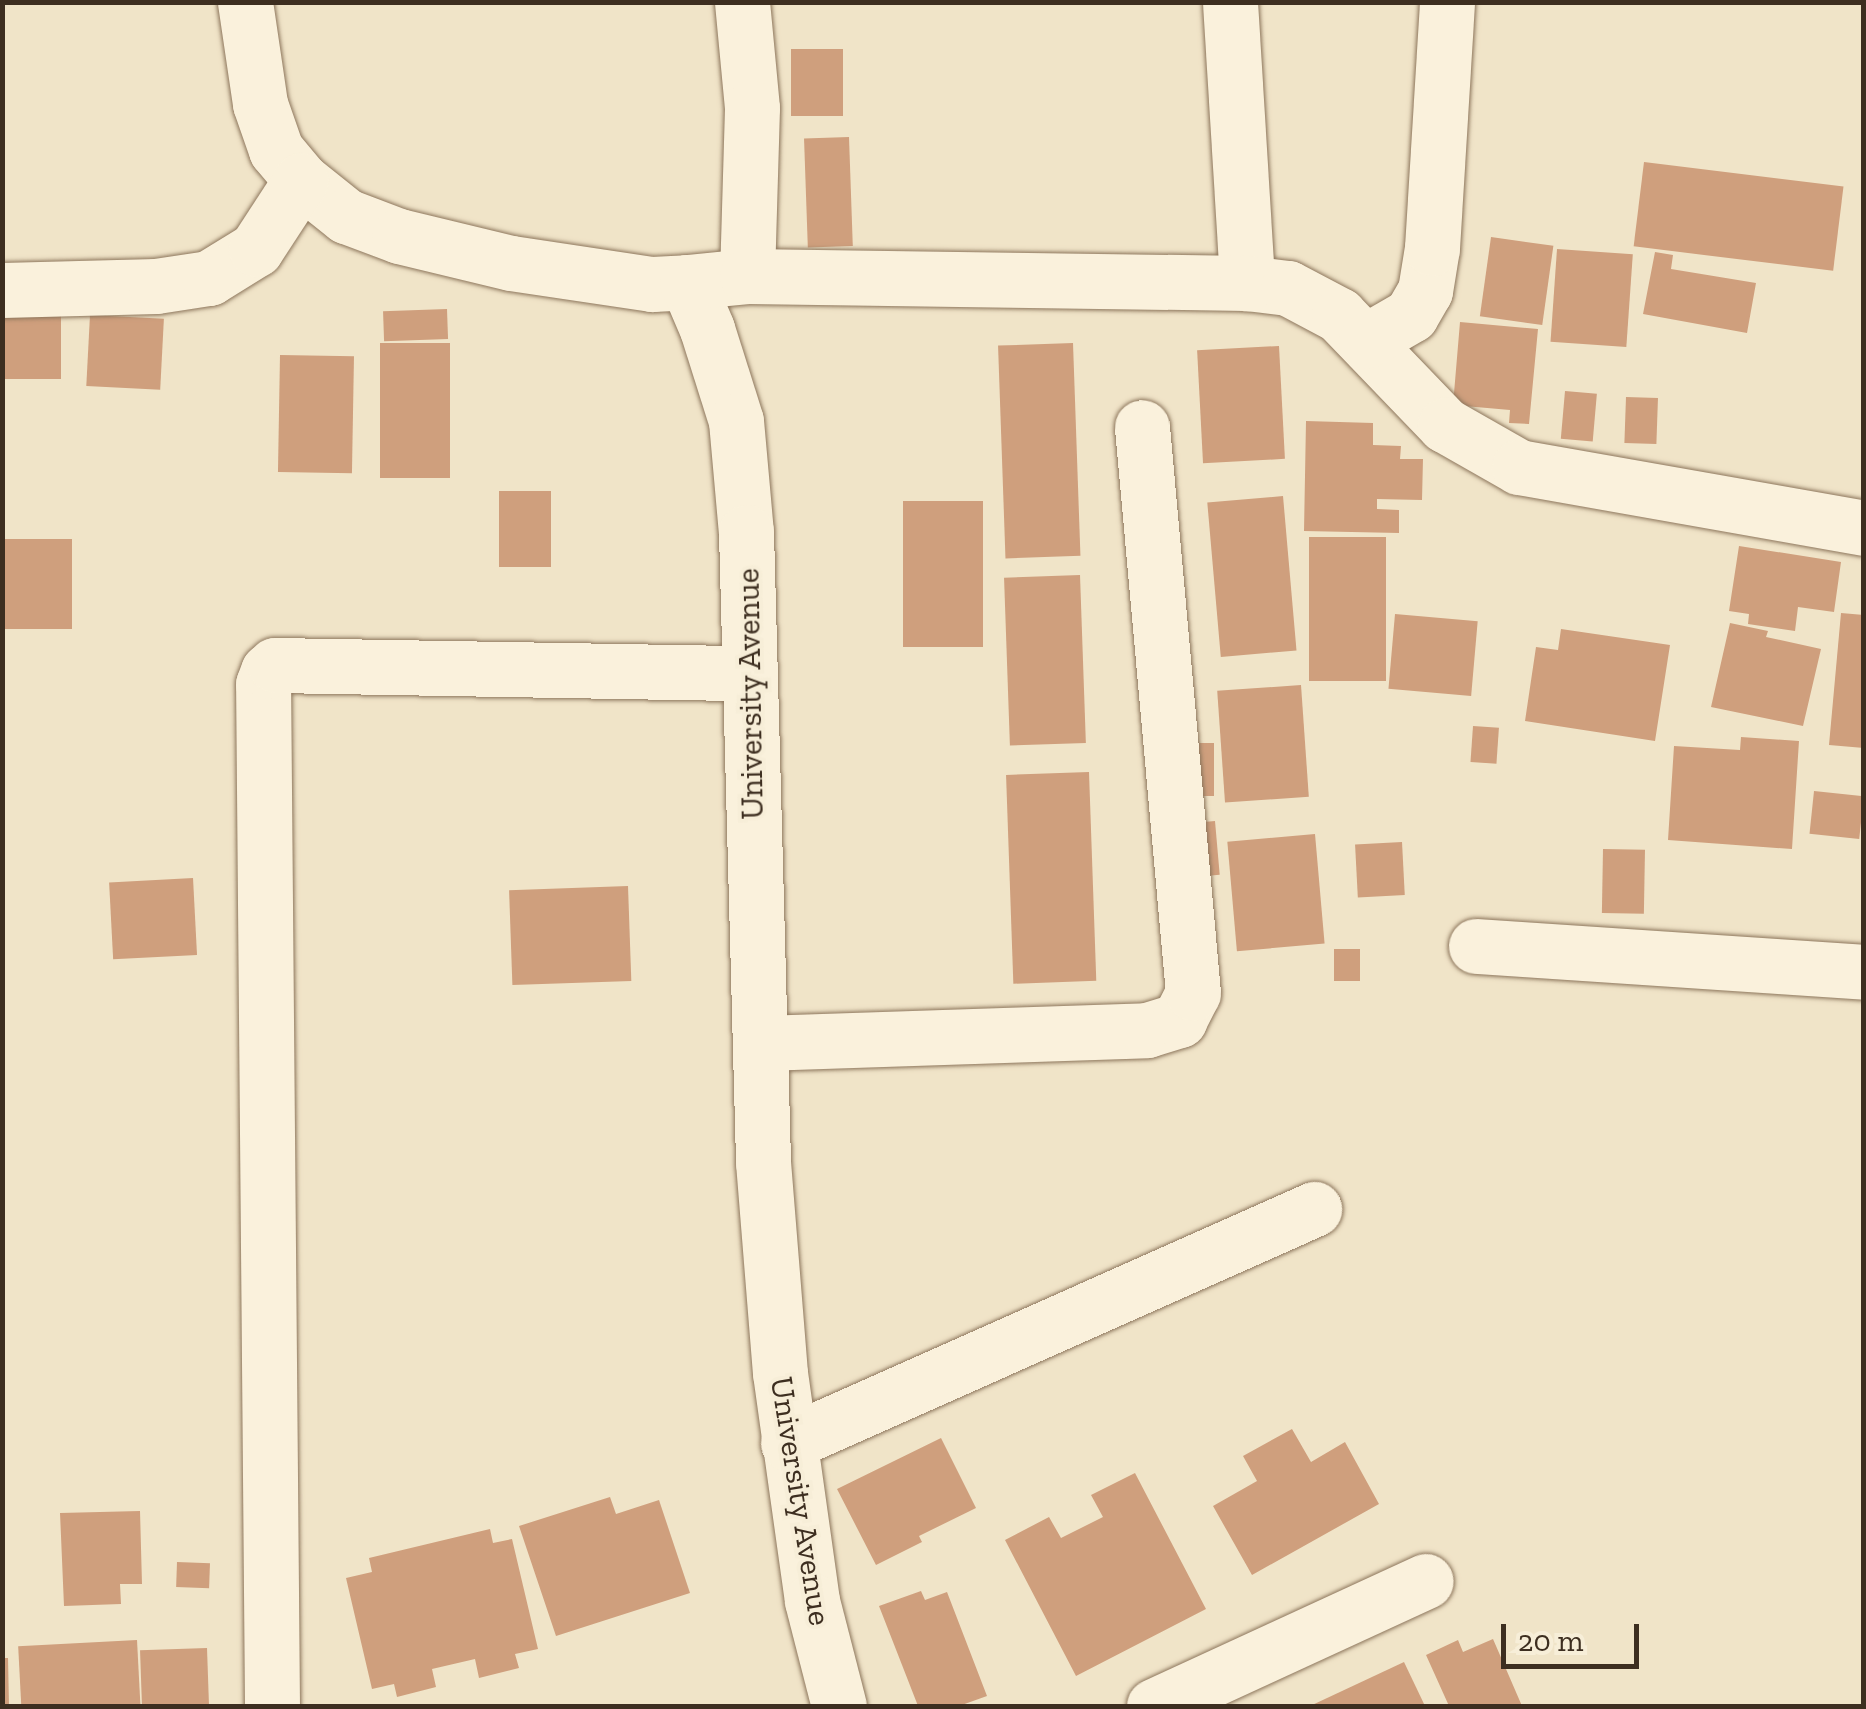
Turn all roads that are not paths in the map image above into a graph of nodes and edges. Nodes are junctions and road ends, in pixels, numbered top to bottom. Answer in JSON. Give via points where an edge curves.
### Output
{"nodes":[{"id":1,"x":245,"y":2,"type":"edge"},
{"id":2,"x":742,"y":2,"type":"edge"},
{"id":3,"x":1230,"y":2,"type":"edge"},
{"id":4,"x":1447,"y":2,"type":"edge"},
{"id":5,"x":302,"y":180,"type":"junction"},
{"id":6,"x":747,"y":276,"type":"junction"},
{"id":7,"x":688,"y":282,"type":"junction"},
{"id":8,"x":1247,"y":283,"type":"junction"},
{"id":9,"x":2,"y":290,"type":"edge"},
{"id":10,"x":1366,"y":341,"type":"junction"},
{"id":11,"x":1142,"y":427,"type":"dead end"},
{"id":12,"x":1864,"y":528,"type":"edge"},
{"id":13,"x":749,"y":673,"type":"junction"},
{"id":14,"x":1476,"y":946,"type":"dead end"},
{"id":15,"x":1864,"y":972,"type":"edge"},
{"id":16,"x":762,"y":1043,"type":"junction"},
{"id":17,"x":1314,"y":1209,"type":"dead end"},
{"id":18,"x":788,"y":1443,"type":"junction"},
{"id":19,"x":1426,"y":1580,"type":"dead end"},
{"id":20,"x":272,"y":1706,"type":"edge"},
{"id":21,"x":839,"y":1706,"type":"edge"},
{"id":22,"x":1154,"y":1706,"type":"edge"}],
"edges":[{"from":1,"to":5,"type":"street","via":[[260,104],[276,150]]},
{"from":2,"to":6,"type":"street","via":[[752,108]]},
{"from":3,"to":8,"type":"street"},
{"from":4,"to":10,"type":"street","via":[[1424,291],[1411,315]]},
{"from":5,"to":7,"type":"street","via":[[346,216],[399,236],[511,263],[652,284]]},
{"from":5,"to":9,"type":"street","via":[[256,249],[209,278]]},
{"from":6,"to":7,"type":"street"},
{"from":6,"to":8,"type":"street"},
{"from":7,"to":13,"type":"street","name":"University Avenue","via":[[736,421]]},
{"from":8,"to":10,"type":"street","via":[[1288,288],[1339,315]]},
{"from":10,"to":12,"type":"street","via":[[1445,425],[1519,467]]},
{"from":11,"to":16,"type":"street","via":[[1193,993],[1179,1020],[1147,1030]]},
{"from":13,"to":16,"type":"street","name":"University Avenue"},
{"from":13,"to":20,"type":"street","via":[[274,666],[268,671],[263,703]]},
{"from":14,"to":15,"type":"street"},
{"from":16,"to":18,"type":"street","name":"University Avenue","via":[[763,1162]]},
{"from":17,"to":18,"type":"street"},
{"from":18,"to":21,"type":"street","name":"University Avenue","via":[[812,1601]]},
{"from":19,"to":22,"type":"street"}]}
